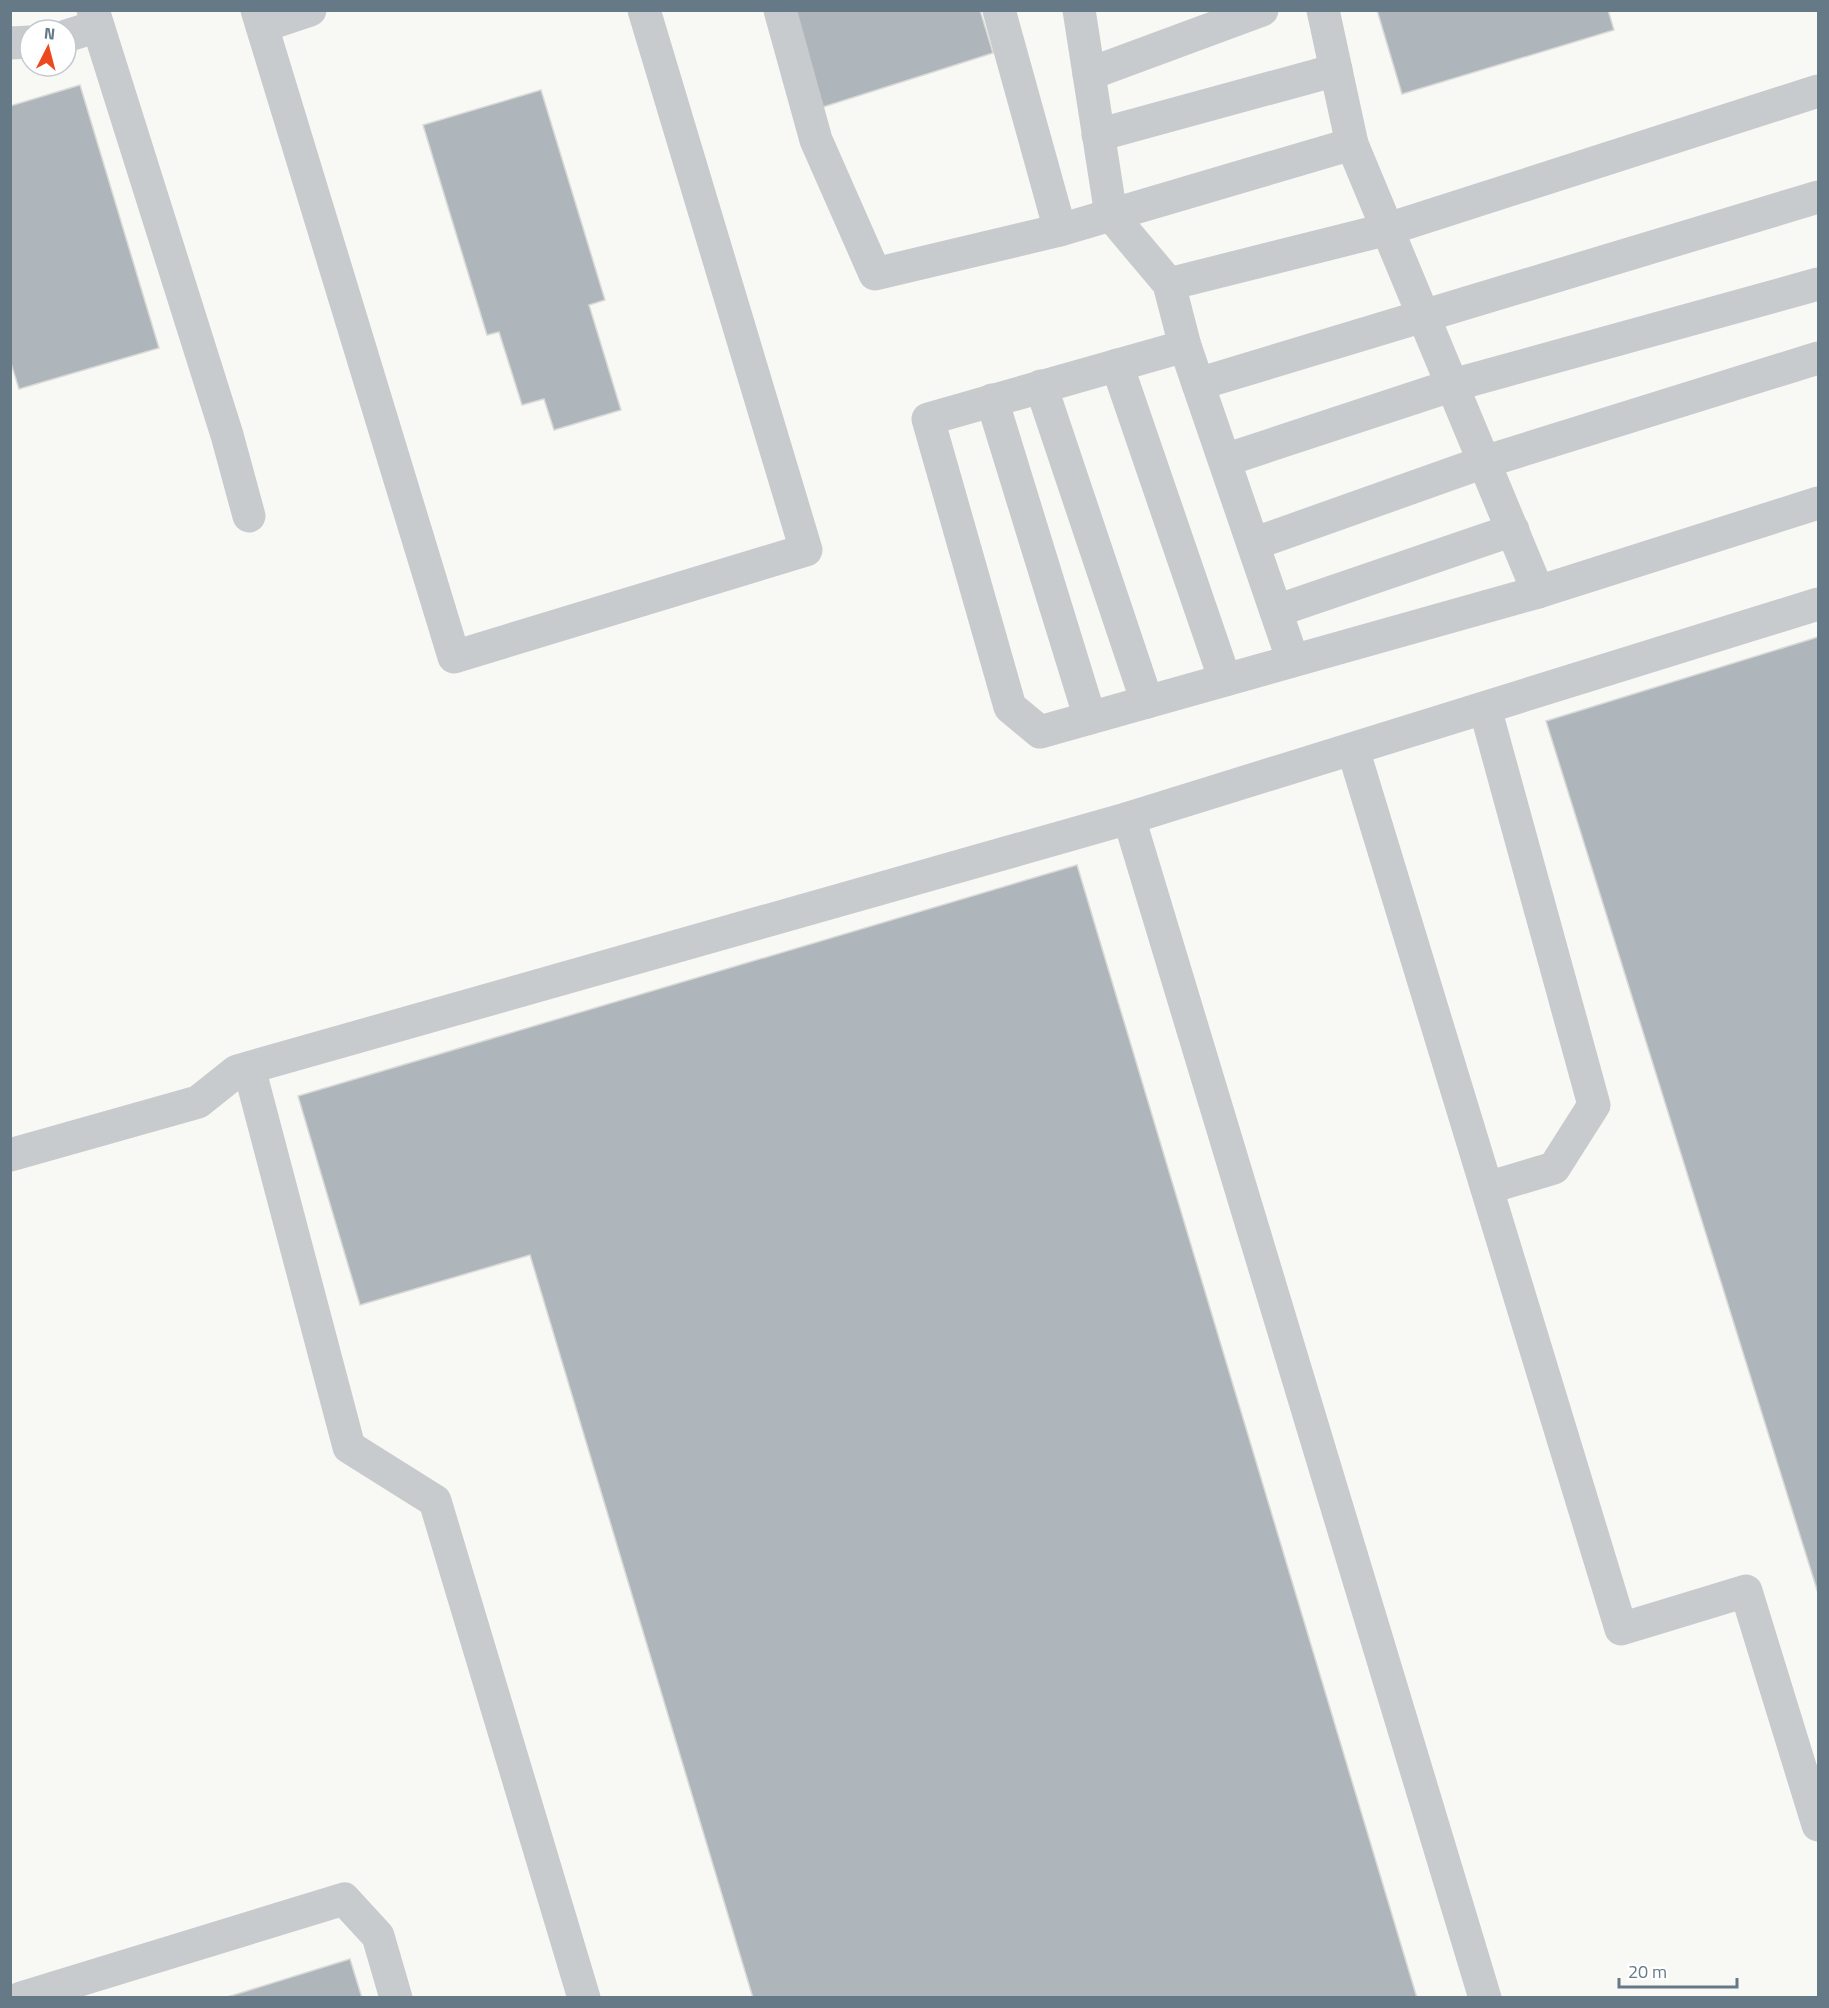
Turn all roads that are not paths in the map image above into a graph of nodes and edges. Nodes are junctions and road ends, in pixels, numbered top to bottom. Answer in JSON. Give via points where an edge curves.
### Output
{"nodes":[{"id":1,"x":310,"y":10,"type":"edge"},
{"id":2,"x":644,"y":10,"type":"edge"},
{"id":3,"x":780,"y":10,"type":"edge"},
{"id":4,"x":999,"y":10,"type":"edge"},
{"id":5,"x":1078,"y":10,"type":"edge"},
{"id":6,"x":1262,"y":10,"type":"edge"},
{"id":7,"x":1323,"y":10,"type":"edge"},
{"id":8,"x":96,"y":18,"type":"edge"},
{"id":9,"x":260,"y":18,"type":"edge"},
{"id":10,"x":78,"y":29,"type":"edge"},
{"id":11,"x":1336,"y":70,"type":"junction"},
{"id":12,"x":1089,"y":74,"type":"junction"},
{"id":13,"x":1818,"y":91,"type":"edge"},
{"id":14,"x":1098,"y":135,"type":"junction"},
{"id":15,"x":1353,"y":144,"type":"junction"},
{"id":16,"x":1818,"y":197,"type":"edge"},
{"id":17,"x":1111,"y":216,"type":"junction"},
{"id":18,"x":1060,"y":230,"type":"junction"},
{"id":19,"x":1388,"y":230,"type":"junction"},
{"id":20,"x":1169,"y":284,"type":"junction"},
{"id":21,"x":1818,"y":284,"type":"edge"},
{"id":22,"x":1423,"y":314,"type":"junction"},
{"id":23,"x":1185,"y":346,"type":"junction"},
{"id":24,"x":1818,"y":358,"type":"edge"},
{"id":25,"x":1118,"y":365,"type":"junction"},
{"id":26,"x":1198,"y":384,"type":"junction"},
{"id":27,"x":1453,"y":385,"type":"junction"},
{"id":28,"x":1041,"y":386,"type":"junction"},
{"id":29,"x":992,"y":400,"type":"junction"},
{"id":30,"x":1225,"y":460,"type":"junction"},
{"id":31,"x":1484,"y":462,"type":"junction"},
{"id":32,"x":1818,"y":503,"type":"edge"},
{"id":33,"x":249,"y":516,"type":"dead end"},
{"id":34,"x":1513,"y":530,"type":"junction"},
{"id":35,"x":1253,"y":544,"type":"junction"},
{"id":36,"x":1538,"y":592,"type":"junction"},
{"id":37,"x":1818,"y":604,"type":"edge"},
{"id":38,"x":1276,"y":611,"type":"junction"},
{"id":39,"x":1293,"y":661,"type":"junction"},
{"id":40,"x":1225,"y":680,"type":"junction"},
{"id":41,"x":1147,"y":702,"type":"junction"},
{"id":42,"x":1485,"y":708,"type":"junction"},
{"id":43,"x":1090,"y":718,"type":"junction"},
{"id":44,"x":1353,"y":748,"type":"junction"},
{"id":45,"x":1129,"y":818,"type":"junction"},
{"id":46,"x":249,"y":1068,"type":"junction"},
{"id":47,"x":10,"y":1155,"type":"edge"},
{"id":48,"x":1487,"y":1188,"type":"junction"},
{"id":49,"x":1818,"y":1824,"type":"edge"},
{"id":50,"x":21,"y":1998,"type":"edge"},
{"id":51,"x":396,"y":1998,"type":"edge"},
{"id":52,"x":584,"y":1998,"type":"edge"},
{"id":53,"x":1485,"y":1998,"type":"edge"}],
"edges":[{"from":1,"to":9,"type":"lane"},
{"from":2,"to":9,"type":"lane","via":[[806,550],[454,657]]},
{"from":3,"to":18,"type":"lane","via":[[816,140],[875,274]]},
{"from":4,"to":18,"type":"lane"},
{"from":5,"to":12,"type":"lane"},
{"from":6,"to":12,"type":"lane"},
{"from":7,"to":11,"type":"lane"},
{"from":8,"to":10,"type":"lane"},
{"from":8,"to":33,"type":"lane"},
{"from":11,"to":14,"type":"lane"},
{"from":11,"to":15,"type":"lane"},
{"from":12,"to":14,"type":"lane"},
{"from":13,"to":19,"type":"lane"},
{"from":14,"to":17,"type":"lane"},
{"from":15,"to":17,"type":"lane"},
{"from":15,"to":19,"type":"lane"},
{"from":16,"to":22,"type":"lane"},
{"from":17,"to":18,"type":"lane"},
{"from":17,"to":20,"type":"lane"},
{"from":19,"to":20,"type":"lane"},
{"from":19,"to":22,"type":"lane"},
{"from":20,"to":23,"type":"lane"},
{"from":21,"to":27,"type":"lane"},
{"from":22,"to":26,"type":"lane"},
{"from":22,"to":27,"type":"lane"},
{"from":23,"to":25,"type":"lane"},
{"from":23,"to":26,"type":"lane"},
{"from":24,"to":31,"type":"lane"},
{"from":25,"to":28,"type":"lane"},
{"from":25,"to":40,"type":"lane"},
{"from":26,"to":30,"type":"lane"},
{"from":27,"to":30,"type":"lane"},
{"from":27,"to":31,"type":"lane"},
{"from":28,"to":29,"type":"lane"},
{"from":28,"to":41,"type":"lane"},
{"from":29,"to":43,"type":"lane"},
{"from":29,"to":43,"type":"lane","via":[[928,419],[1010,706],[1040,732]]},
{"from":30,"to":35,"type":"lane"},
{"from":31,"to":34,"type":"lane"},
{"from":31,"to":35,"type":"lane"},
{"from":32,"to":36,"type":"lane"},
{"from":34,"to":36,"type":"lane"},
{"from":34,"to":38,"type":"lane"},
{"from":35,"to":38,"type":"lane"},
{"from":36,"to":39,"type":"lane"},
{"from":37,"to":42,"type":"lane"},
{"from":38,"to":39,"type":"lane"},
{"from":39,"to":40,"type":"lane"},
{"from":40,"to":41,"type":"lane"},
{"from":41,"to":43,"type":"lane"},
{"from":42,"to":44,"type":"lane"},
{"from":42,"to":48,"type":"lane","via":[[1594,1105],[1554,1168]]},
{"from":44,"to":45,"type":"lane"},
{"from":44,"to":48,"type":"lane"},
{"from":45,"to":46,"type":"lane"},
{"from":45,"to":53,"type":"lane"},
{"from":46,"to":47,"type":"lane","via":[[237,1071],[198,1102]]},
{"from":46,"to":52,"type":"lane","via":[[349,1447],[435,1501]]},
{"from":48,"to":49,"type":"lane","via":[[1621,1629],[1746,1591]]},
{"from":50,"to":51,"type":"lane","via":[[344,1899],[378,1936]]}]}
